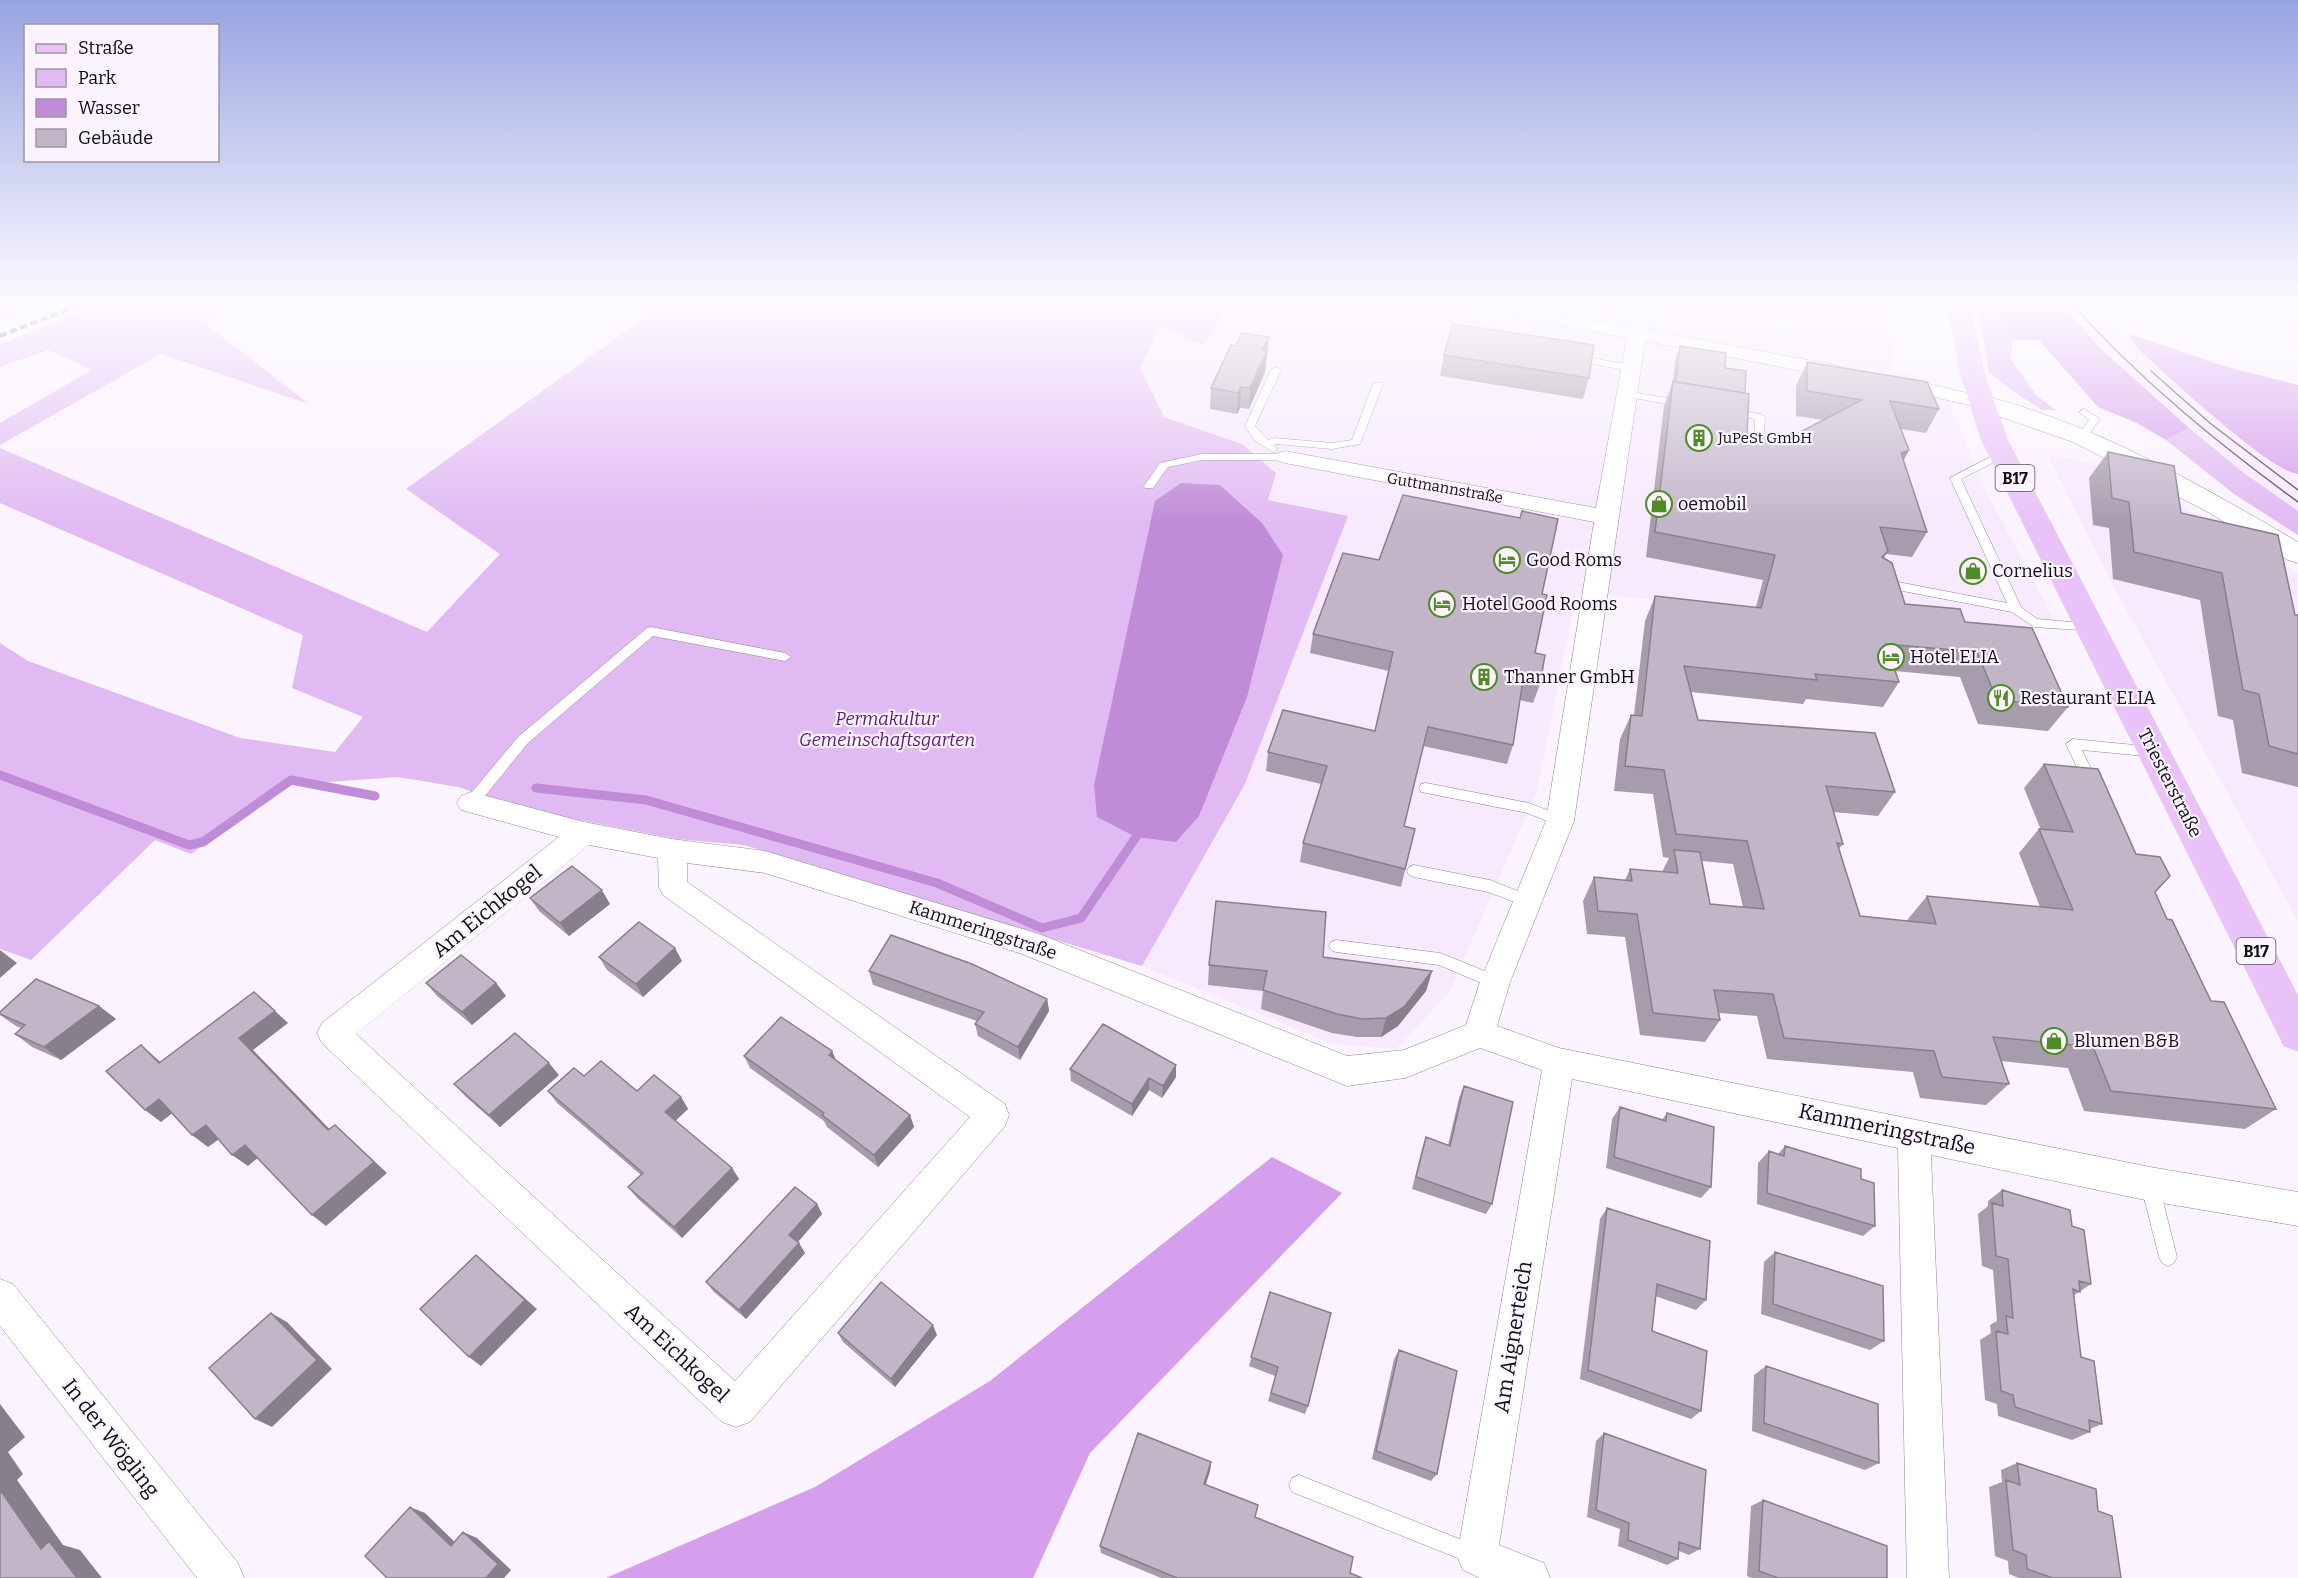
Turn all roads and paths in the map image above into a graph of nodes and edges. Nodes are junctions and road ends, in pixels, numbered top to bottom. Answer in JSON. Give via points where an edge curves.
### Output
{"nodes":[{"id":1,"x":1273,"y":377,"type":"edge"},
{"id":2,"x":1630,"y":377,"type":"edge"},
{"id":3,"x":1866,"y":377,"type":"edge"},
{"id":4,"x":1974,"y":377,"type":"edge"},
{"id":5,"x":1378,"y":384,"type":"dead end"},
{"id":6,"x":1627,"y":394,"type":"junction"},
{"id":7,"x":1981,"y":402,"type":"junction"},
{"id":8,"x":1696,"y":406,"type":"edge"},
{"id":9,"x":1718,"y":410,"type":"edge"},
{"id":10,"x":1276,"y":451,"type":"junction"},
{"id":11,"x":2002,"y":454,"type":"junction"},
{"id":12,"x":1759,"y":459,"type":"edge"},
{"id":13,"x":1149,"y":486,"type":"dead end"},
{"id":14,"x":1606,"y":517,"type":"junction"},
{"id":15,"x":2298,"y":554,"type":"edge"},
{"id":16,"x":1876,"y":581,"type":"edge"},
{"id":17,"x":2016,"y":609,"type":"junction"},
{"id":18,"x":2092,"y":628,"type":"junction"},
{"id":19,"x":784,"y":657,"type":"dead end"},
{"id":20,"x":2155,"y":752,"type":"junction"},
{"id":21,"x":1426,"y":788,"type":"dead end"},
{"id":22,"x":2097,"y":795,"type":"edge"},
{"id":23,"x":471,"y":803,"type":"joint"},
{"id":24,"x":1560,"y":821,"type":"junction"},
{"id":25,"x":584,"y":833,"type":"junction"},
{"id":26,"x":672,"y":850,"type":"junction"},
{"id":27,"x":1414,"y":871,"type":"dead end"},
{"id":28,"x":1528,"y":901,"type":"junction"},
{"id":29,"x":1336,"y":946,"type":"dead end"},
{"id":30,"x":1495,"y":982,"type":"junction"},
{"id":31,"x":1479,"y":1034,"type":"junction"},
{"id":32,"x":2298,"y":1034,"type":"edge"},
{"id":33,"x":1559,"y":1062,"type":"junction"},
{"id":34,"x":1914,"y":1134,"type":"junction"},
{"id":35,"x":2150,"y":1184,"type":"junction"},
{"id":36,"x":2298,"y":1209,"type":"edge"},
{"id":37,"x":2168,"y":1257,"type":"dead end"},
{"id":38,"x":0,"y":1297,"type":"edge"},
{"id":39,"x":1299,"y":1485,"type":"dead end"},
{"id":40,"x":1477,"y":1556,"type":"junction"},
{"id":41,"x":223,"y":1578,"type":"edge"},
{"id":42,"x":1529,"y":1578,"type":"edge"},
{"id":43,"x":1928,"y":1578,"type":"edge"}],
"edges":[{"from":1,"to":10,"type":"lane","via":[[1250,426],[1258,439]]},
{"from":2,"to":6,"type":"street"},
{"from":3,"to":7,"type":"street"},
{"from":4,"to":7,"type":"main road","number":"B17"},
{"from":5,"to":10,"type":"lane","via":[[1356,442],[1332,446],[1274,441]]},
{"from":6,"to":8,"type":"lane"},
{"from":6,"to":14,"type":"street"},
{"from":7,"to":11,"type":"main road","name":"Triesterstraße","number":"B17"},
{"from":7,"to":15,"type":"street","via":[[2083,425]]},
{"from":9,"to":12,"type":"lane","via":[[1760,417]]},
{"from":10,"to":13,"type":"lane","via":[[1202,457],[1164,465]]},
{"from":10,"to":14,"type":"street","name":"Guttmannstraße"},
{"from":11,"to":17,"type":"lane","via":[[1955,478]]},
{"from":11,"to":18,"type":"main road","name":"Triesterstraße","number":"B17"},
{"from":14,"to":24,"type":"street"},
{"from":16,"to":17,"type":"lane"},
{"from":17,"to":18,"type":"lane","via":[[2034,623]]},
{"from":18,"to":20,"type":"main road","name":"Triesterstraße","number":"B17"},
{"from":19,"to":23,"type":"lane","via":[[651,631],[523,740]]},
{"from":20,"to":22,"type":"lane","via":[[2073,744]]},
{"from":20,"to":32,"type":"main road","name":"Triesterstraße","number":"B17"},
{"from":21,"to":24,"type":"lane","via":[[1529,808]]},
{"from":23,"to":25,"type":"street","name":"Kammeringstraße"},
{"from":24,"to":28,"type":"street"},
{"from":25,"to":26,"type":"street","name":"Kammeringstraße"},
{"from":25,"to":26,"type":"street","name":"Am Eichkogel","via":[[333,1033],[736,1408],[993,1115],[673,887]]},
{"from":26,"to":31,"type":"street","name":"Kammeringstraße","via":[[765,862],[1029,943],[1347,1071],[1405,1064]]},
{"from":27,"to":28,"type":"lane","via":[[1490,886]]},
{"from":28,"to":30,"type":"street"},
{"from":29,"to":30,"type":"lane","via":[[1440,959]]},
{"from":30,"to":31,"type":"street"},
{"from":31,"to":33,"type":"street","name":"Kammeringstraße"},
{"from":33,"to":34,"type":"street","name":"Kammeringstraße"},
{"from":33,"to":40,"type":"street","name":"Am Aignerteich"},
{"from":34,"to":35,"type":"street","name":"Kammeringstraße"},
{"from":34,"to":43,"type":"street"},
{"from":35,"to":36,"type":"street","name":"Kammeringstraße"},
{"from":35,"to":37,"type":"lane"},
{"from":38,"to":41,"type":"street","name":"In der Wögling"},
{"from":39,"to":40,"type":"lane"},
{"from":40,"to":42,"type":"street"}]}
